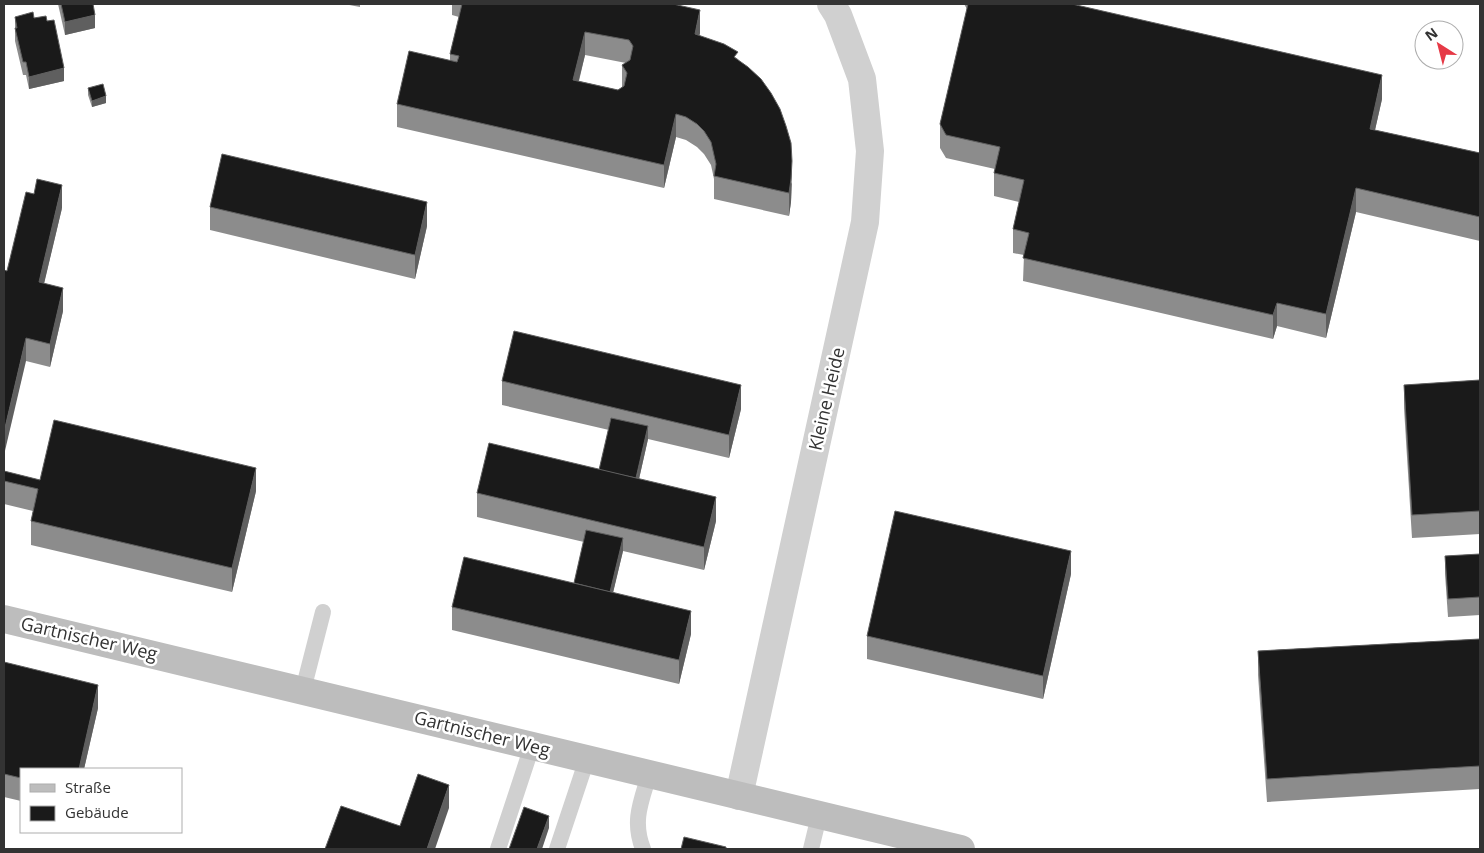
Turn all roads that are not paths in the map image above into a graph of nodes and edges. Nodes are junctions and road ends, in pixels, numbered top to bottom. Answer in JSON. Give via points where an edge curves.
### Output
{"nodes":[{"id":1,"x":831,"y":4,"type":"edge"},
{"id":2,"x":323,"y":612,"type":"dead end"},
{"id":3,"x":4,"y":619,"type":"edge"},
{"id":4,"x":303,"y":690,"type":"junction"},
{"id":5,"x":532,"y":746,"type":"junction"},
{"id":6,"x":587,"y":759,"type":"junction"},
{"id":7,"x":648,"y":774,"type":"junction"},
{"id":8,"x":739,"y":796,"type":"junction"},
{"id":9,"x":819,"y":816,"type":"junction"},
{"id":10,"x":498,"y":849,"type":"edge"},
{"id":11,"x":557,"y":849,"type":"edge"},
{"id":12,"x":643,"y":849,"type":"edge"},
{"id":13,"x":811,"y":849,"type":"edge"},
{"id":14,"x":961,"y":849,"type":"edge"}],
"edges":[{"from":1,"to":8,"type":"street","name":"Kleine Heide","via":[[862,79],[870,151],[865,222]]},
{"from":2,"to":4,"type":"lane"},
{"from":3,"to":4,"type":"street","name":"Gartnischer Weg"},
{"from":4,"to":5,"type":"street","name":"Gartnischer Weg"},
{"from":5,"to":6,"type":"street","name":"Gartnischer Weg"},
{"from":5,"to":10,"type":"lane"},
{"from":6,"to":7,"type":"street","name":"Gartnischer Weg"},
{"from":6,"to":11,"type":"lane"},
{"from":7,"to":8,"type":"street","name":"Gartnischer Weg"},
{"from":7,"to":12,"type":"lane","via":[[637,818]]},
{"from":8,"to":9,"type":"street","name":"Gartnischer Weg"},
{"from":9,"to":13,"type":"lane"},
{"from":9,"to":14,"type":"street","name":"Gartnischer Weg"}]}
